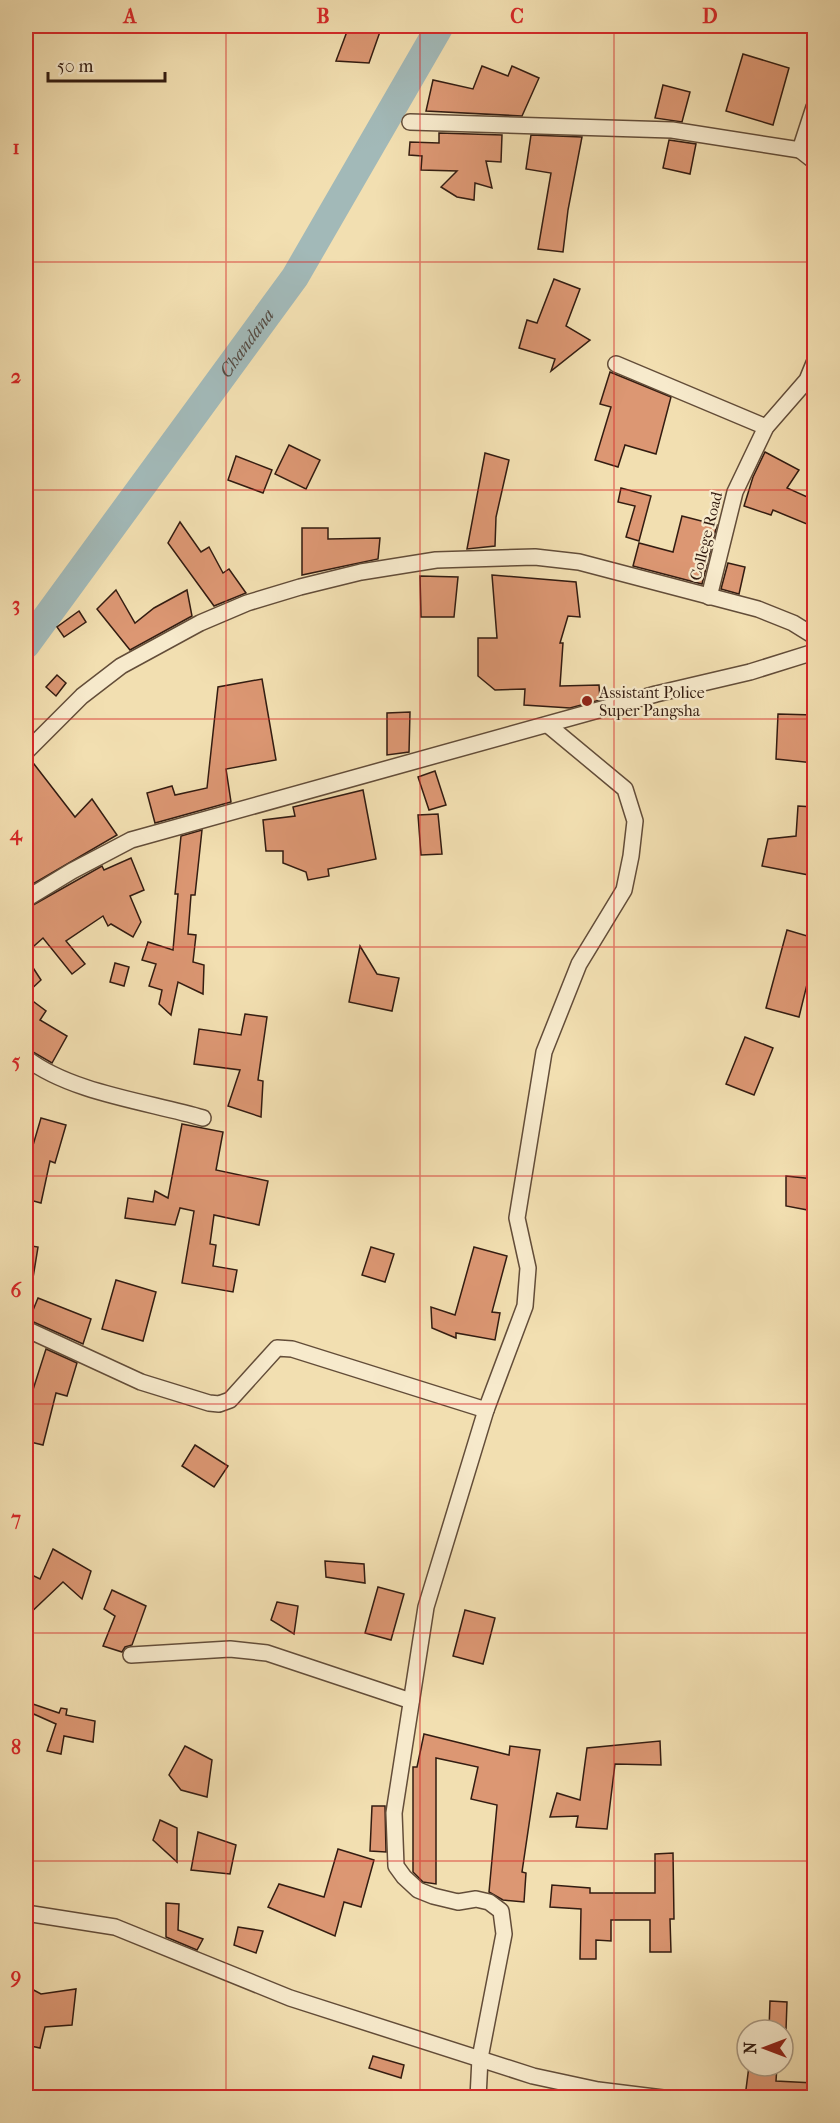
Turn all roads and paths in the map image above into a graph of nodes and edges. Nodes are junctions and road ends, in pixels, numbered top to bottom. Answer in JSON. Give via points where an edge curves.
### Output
{"nodes":[{"id":1,"x":814,"y":107,"type":"edge"},
{"id":2,"x":410,"y":122,"type":"dead end"},
{"id":3,"x":800,"y":150,"type":"junction"},
{"id":4,"x":814,"y":161,"type":"edge"},
{"id":5,"x":814,"y":363,"type":"edge"},
{"id":6,"x":616,"y":364,"type":"dead end"},
{"id":7,"x":766,"y":427,"type":"junction"},
{"id":8,"x":709,"y":597,"type":"junction"},
{"id":9,"x":814,"y":636,"type":"edge"},
{"id":10,"x":814,"y":652,"type":"edge"},
{"id":11,"x":548,"y":725,"type":"junction"},
{"id":12,"x":26,"y":752,"type":"edge"},
{"id":13,"x":26,"y":899,"type":"edge"},
{"id":14,"x":26,"y":1059,"type":"edge"},
{"id":15,"x":203,"y":1118,"type":"dead end"},
{"id":16,"x":26,"y":1329,"type":"edge"},
{"id":17,"x":486,"y":1410,"type":"junction"},
{"id":18,"x":131,"y":1655,"type":"dead end"},
{"id":19,"x":411,"y":1701,"type":"junction"},
{"id":20,"x":26,"y":1913,"type":"edge"},
{"id":21,"x":480,"y":2058,"type":"junction"},
{"id":22,"x":478,"y":2097,"type":"edge"},
{"id":23,"x":663,"y":2097,"type":"edge"}],
"edges":[{"from":1,"to":3,"type":"street"},
{"from":2,"to":3,"type":"street","via":[[672,130]]},
{"from":3,"to":4,"type":"street"},
{"from":5,"to":7,"type":"street","name":"College Road","via":[[807,380]]},
{"from":6,"to":7,"type":"street"},
{"from":7,"to":8,"type":"street","name":"College Road","via":[[735,492]]},
{"from":8,"to":9,"type":"street","via":[[758,609]]},
{"from":8,"to":12,"type":"street","via":[[579,562],[535,557],[436,560],[361,572],[247,603],[200,623],[121,666],[74,703]]},
{"from":10,"to":11,"type":"street"},
{"from":11,"to":13,"type":"street","via":[[131,840]]},
{"from":11,"to":17,"type":"street","via":[[625,789],[635,821],[624,890],[579,964],[544,1052],[517,1218],[528,1268],[525,1306]]},
{"from":14,"to":15,"type":"street","via":[[98,1091]]},
{"from":16,"to":17,"type":"street","via":[[141,1382],[209,1403],[230,1400],[277,1348],[292,1349]]},
{"from":17,"to":19,"type":"street","via":[[426,1607]]},
{"from":18,"to":19,"type":"street","via":[[230,1649],[267,1653]]},
{"from":19,"to":21,"type":"street","via":[[394,1813],[396,1866],[418,1890],[458,1902],[489,1902],[501,1911],[504,1934]]},
{"from":20,"to":21,"type":"street","via":[[115,1927],[290,1998]]},
{"from":21,"to":22,"type":"street"},
{"from":21,"to":23,"type":"street","via":[[533,2076],[598,2090]]}]}
